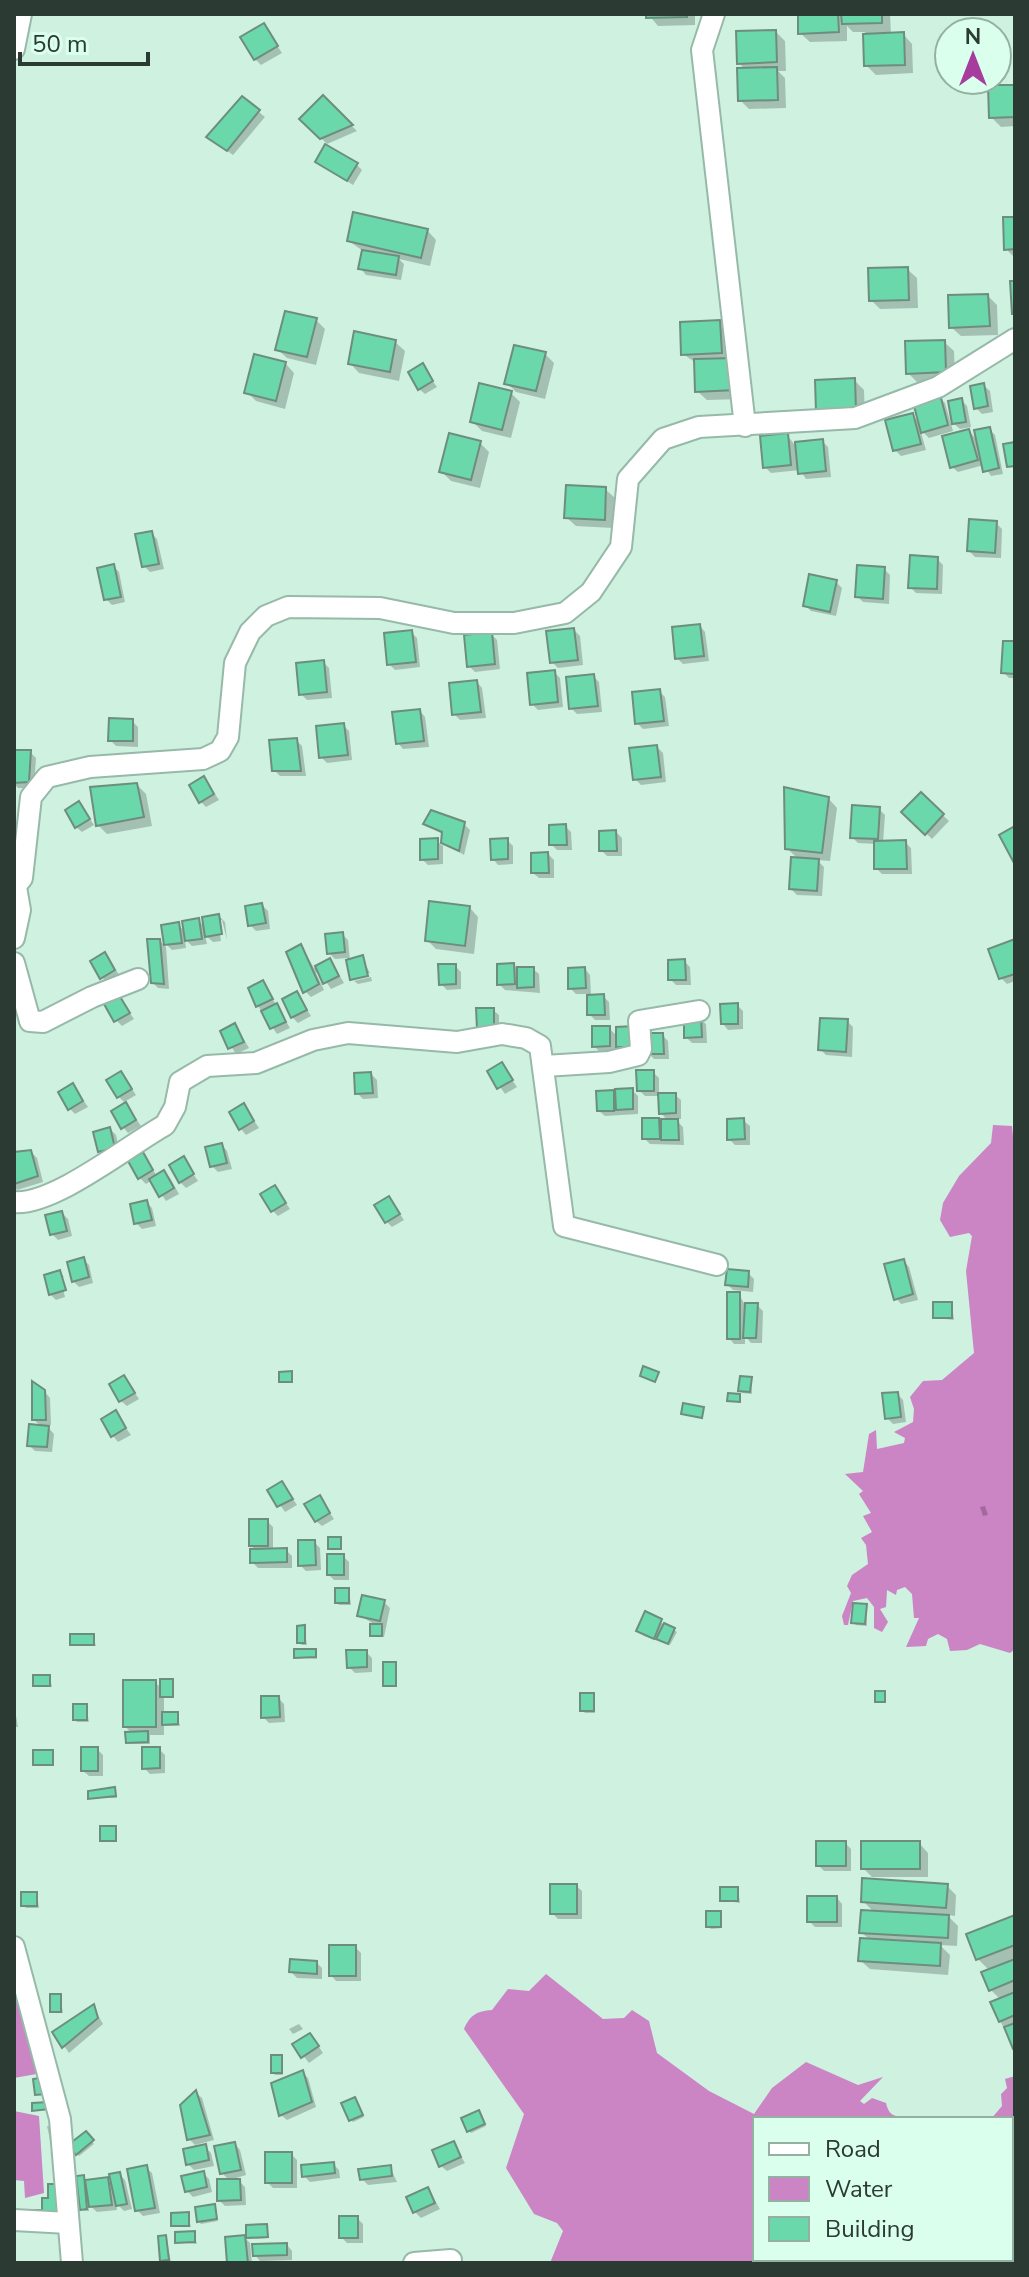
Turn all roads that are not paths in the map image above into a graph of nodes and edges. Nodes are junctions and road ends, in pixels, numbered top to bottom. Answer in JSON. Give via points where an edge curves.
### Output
{"nodes":[{"id":1,"x":714,"y":14,"type":"edge"},
{"id":2,"x":22,"y":18,"type":"edge"},
{"id":3,"x":14,"y":49,"type":"edge"},
{"id":4,"x":1015,"y":339,"type":"edge"},
{"id":5,"x":745,"y":426,"type":"junction"},
{"id":6,"x":15,"y":888,"type":"edge"},
{"id":7,"x":14,"y":938,"type":"edge"},
{"id":8,"x":14,"y":963,"type":"edge"},
{"id":9,"x":138,"y":979,"type":"dead end"},
{"id":10,"x":699,"y":1011,"type":"dead end"},
{"id":11,"x":544,"y":1066,"type":"junction"},
{"id":12,"x":14,"y":1202,"type":"edge"},
{"id":13,"x":717,"y":1265,"type":"dead end"},
{"id":14,"x":14,"y":1947,"type":"edge"},
{"id":15,"x":14,"y":2220,"type":"edge"},
{"id":16,"x":68,"y":2223,"type":"junction"},
{"id":17,"x":451,"y":2260,"type":"dead end"},
{"id":18,"x":72,"y":2263,"type":"edge"},
{"id":19,"x":414,"y":2263,"type":"edge"}],
"edges":[{"from":1,"to":5,"type":"street","via":[[702,50]]},
{"from":2,"to":3,"type":"street"},
{"from":4,"to":5,"type":"street","via":[[938,387],[855,418]]},
{"from":5,"to":6,"type":"street","via":[[699,427],[663,439],[643,459],[628,479],[621,547],[591,592],[565,613],[514,623],[454,623],[367,607],[288,607],[266,616],[250,632],[235,663],[228,737],[220,751],[203,759],[90,767],[47,777],[31,797],[22,878]]},
{"from":6,"to":7,"type":"street","via":[[20,910]]},
{"from":8,"to":9,"type":"street","via":[[30,1021],[43,1022]]},
{"from":10,"to":11,"type":"street","via":[[639,1021],[638,1055]]},
{"from":11,"to":12,"type":"street","via":[[540,1046],[526,1038],[502,1034],[457,1042],[348,1033],[313,1040],[256,1063],[207,1066],[180,1082],[165,1125],[57,1190]]},
{"from":11,"to":13,"type":"street","via":[[564,1226]]},
{"from":14,"to":16,"type":"street","via":[[60,2119]]},
{"from":15,"to":16,"type":"street"},
{"from":16,"to":18,"type":"street"},
{"from":17,"to":19,"type":"street"}]}
